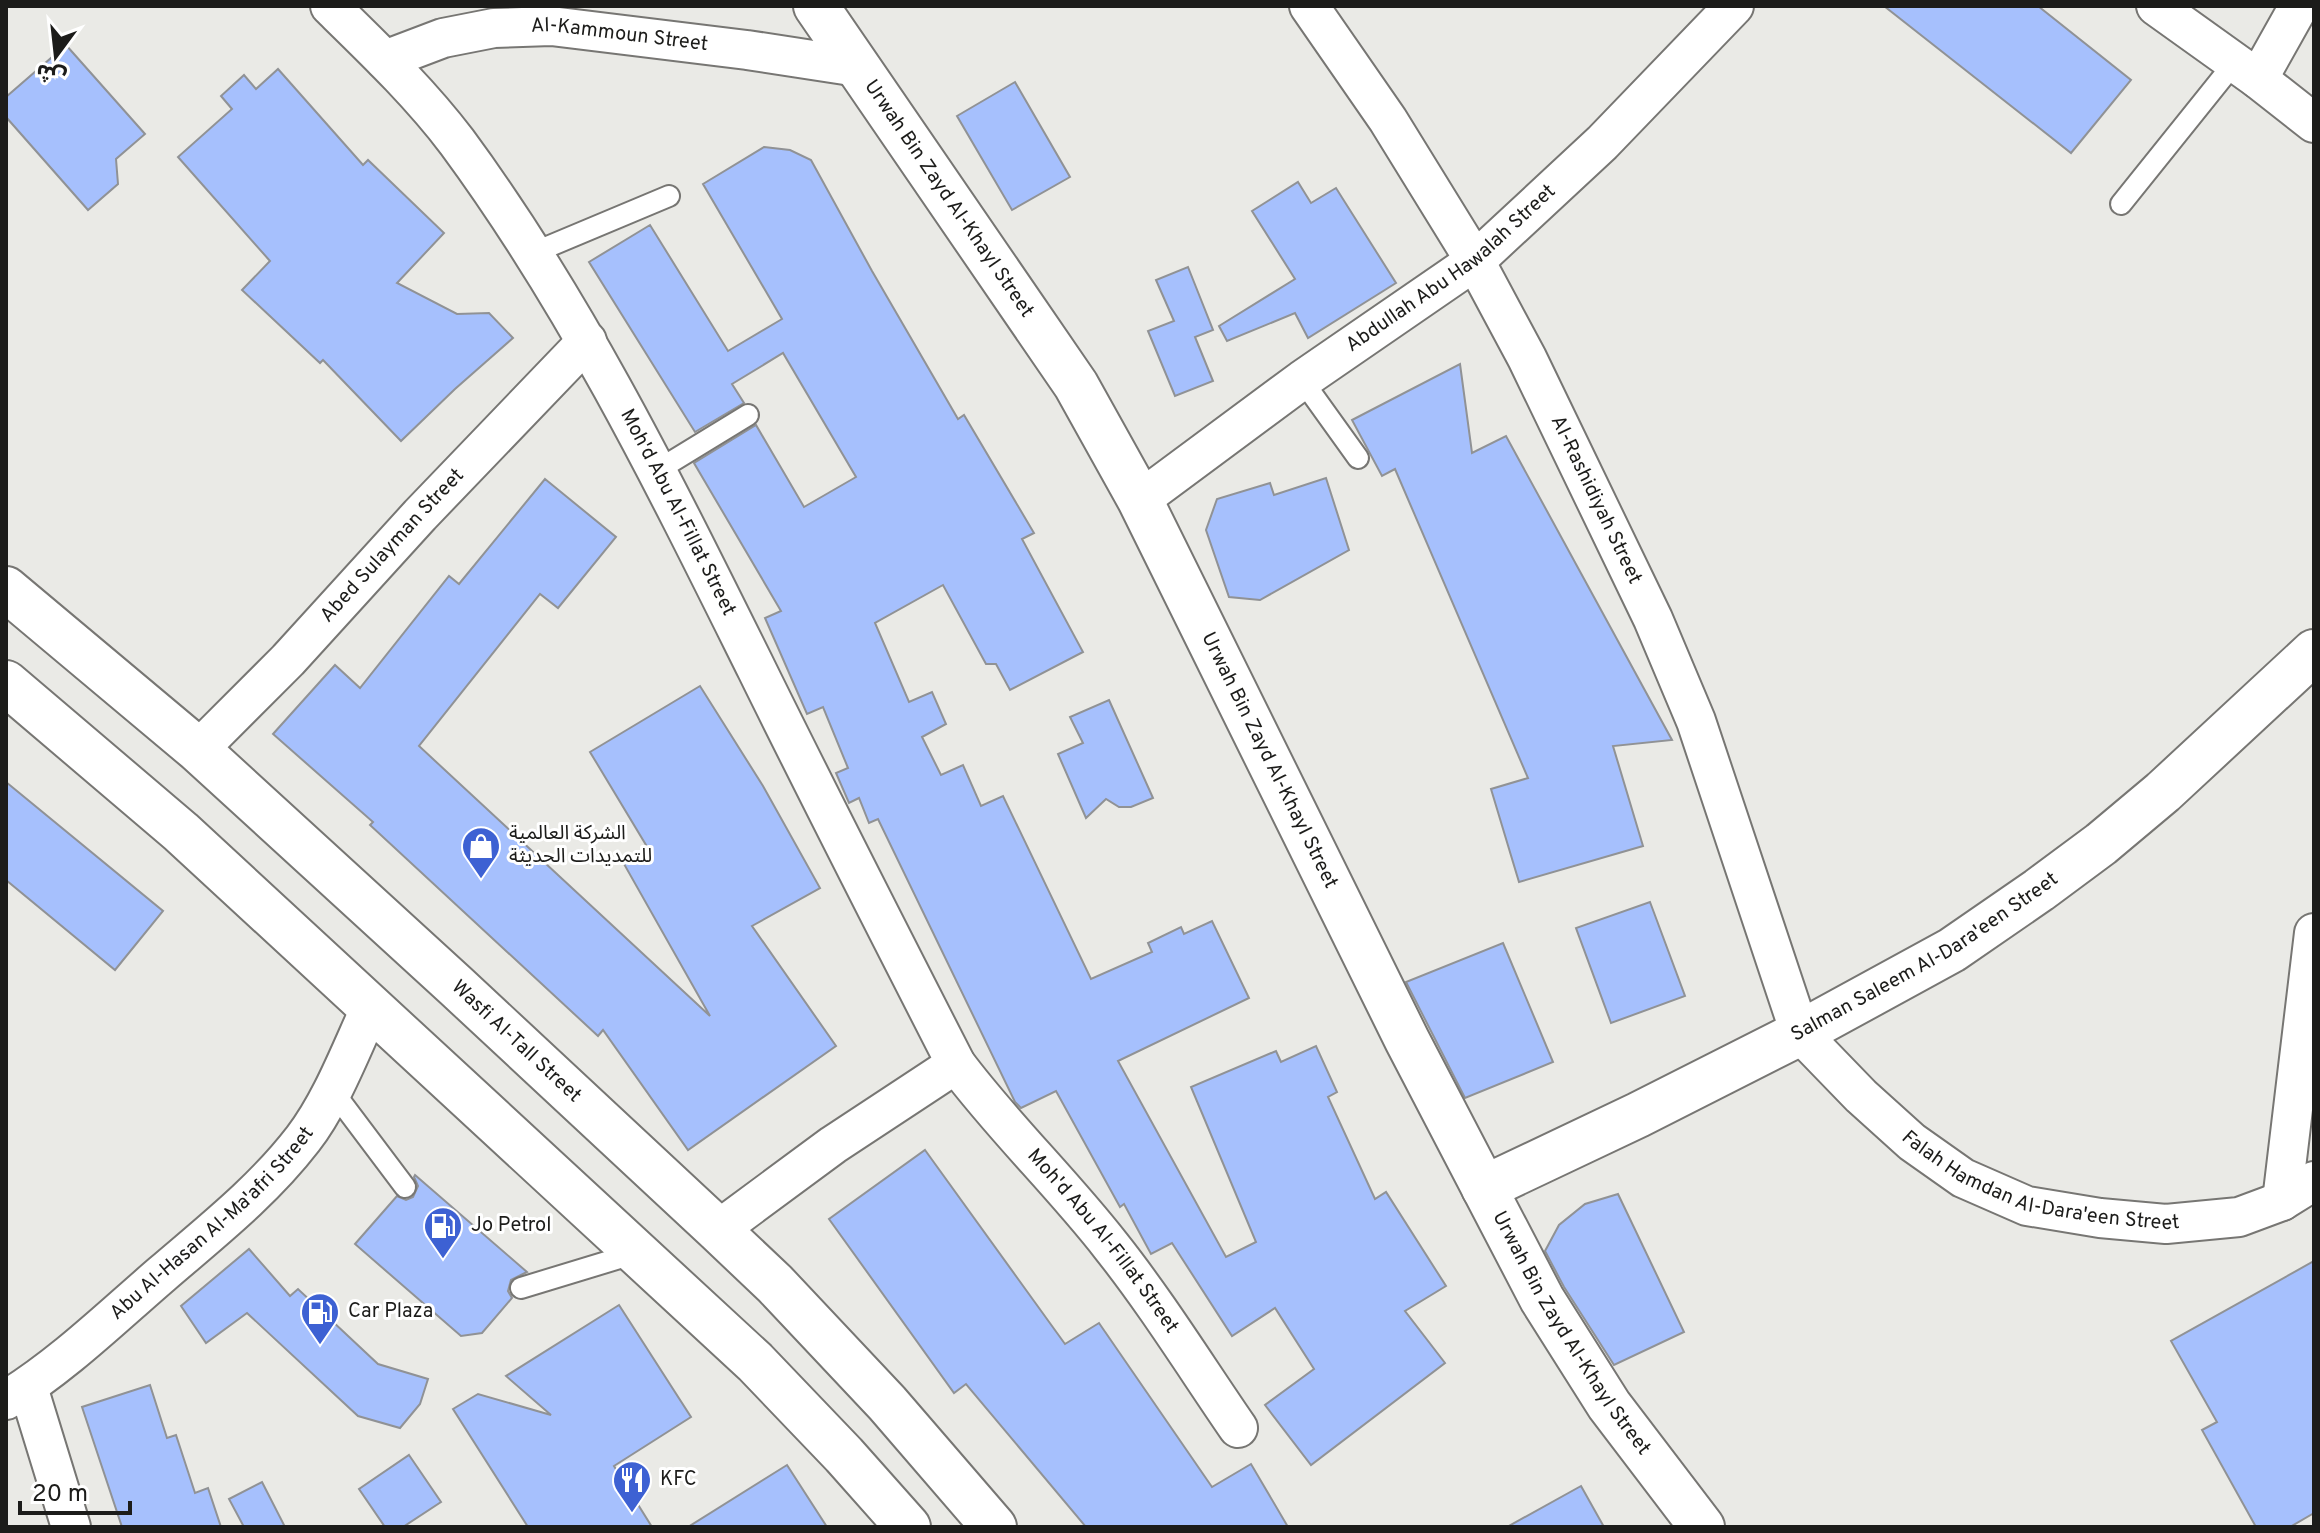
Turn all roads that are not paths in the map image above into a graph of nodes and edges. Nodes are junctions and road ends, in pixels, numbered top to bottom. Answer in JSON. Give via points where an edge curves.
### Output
{"nodes":[{"id":1,"x":330,"y":6,"type":"edge"},
{"id":2,"x":816,"y":6,"type":"edge"},
{"id":3,"x":1309,"y":6,"type":"edge"},
{"id":4,"x":1734,"y":6,"type":"edge"},
{"id":5,"x":2156,"y":6,"type":"edge"},
{"id":6,"x":2299,"y":6,"type":"edge"},
{"id":7,"x":385,"y":60,"type":"junction"},
{"id":8,"x":858,"y":67,"type":"junction"},
{"id":9,"x":2247,"y":71,"type":"junction"},
{"id":10,"x":2314,"y":123,"type":"edge"},
{"id":11,"x":669,"y":196,"type":"dead end"},
{"id":12,"x":2121,"y":204,"type":"dead end"},
{"id":13,"x":533,"y":253,"type":"junction"},
{"id":14,"x":1475,"y":261,"type":"junction"},
{"id":15,"x":587,"y":341,"type":"junction"},
{"id":16,"x":1302,"y":380,"type":"junction"},
{"id":17,"x":748,"y":415,"type":"dead end"},
{"id":18,"x":1358,"y":458,"type":"dead end"},
{"id":19,"x":658,"y":470,"type":"junction"},
{"id":20,"x":1140,"y":500,"type":"junction"},
{"id":21,"x":6,"y":589,"type":"edge"},
{"id":22,"x":2314,"y":652,"type":"edge"},
{"id":23,"x":6,"y":683,"type":"edge"},
{"id":24,"x":198,"y":750,"type":"junction"},
{"id":25,"x":2314,"y":933,"type":"edge"},
{"id":26,"x":370,"y":1009,"type":"junction"},
{"id":27,"x":1800,"y":1033,"type":"junction"},
{"id":28,"x":956,"y":1064,"type":"junction"},
{"id":29,"x":332,"y":1090,"type":"junction"},
{"id":30,"x":2314,"y":1181,"type":"edge"},
{"id":31,"x":405,"y":1187,"type":"dead end"},
{"id":32,"x":1484,"y":1188,"type":"junction"},
{"id":33,"x":2282,"y":1201,"type":"junction"},
{"id":34,"x":718,"y":1230,"type":"junction"},
{"id":35,"x":638,"y":1253,"type":"junction"},
{"id":36,"x":521,"y":1288,"type":"dead end"},
{"id":37,"x":17,"y":1394,"type":"edge"},
{"id":38,"x":1238,"y":1428,"type":"dead end"},
{"id":39,"x":71,"y":1527,"type":"edge"},
{"id":40,"x":908,"y":1527,"type":"edge"},
{"id":41,"x":994,"y":1527,"type":"edge"},
{"id":42,"x":1702,"y":1527,"type":"edge"}],
"edges":[{"from":1,"to":7,"type":"street","name":"Moh'd Abu Al-Fillat Street"},
{"from":2,"to":8,"type":"street","name":"Urwah Bin Zayd Al-Khayl Street"},
{"from":3,"to":14,"type":"street","name":"Al-Rashidiyah Street","via":[[1388,120]]},
{"from":4,"to":14,"type":"street","name":"Abdullah Abu Hawalah Street","via":[[1602,143]]},
{"from":5,"to":9,"type":"street"},
{"from":6,"to":9,"type":"street"},
{"from":7,"to":8,"type":"street","name":"Al-Kammoun Street","via":[[443,38],[494,28],[551,26]]},
{"from":7,"to":13,"type":"street","name":"Moh'd Abu Al-Fillat Street","via":[[455,141]]},
{"from":8,"to":20,"type":"street","name":"Urwah Bin Zayd Al-Khayl Street","via":[[1076,385]]},
{"from":9,"to":10,"type":"street"},
{"from":9,"to":12,"type":"lane"},
{"from":11,"to":13,"type":"lane"},
{"from":13,"to":15,"type":"street","name":"Moh'd Abu Al-Fillat Street"},
{"from":14,"to":16,"type":"street","name":"Abdullah Abu Hawalah Street"},
{"from":14,"to":27,"type":"street","name":"Al-Rashidiyah Street","via":[[1653,619],[1696,721]]},
{"from":15,"to":19,"type":"street","name":"Moh'd Abu Al-Fillat Street"},
{"from":15,"to":24,"type":"street","name":"Abed Sulayman Street"},
{"from":16,"to":18,"type":"lane"},
{"from":16,"to":20,"type":"street","name":"Abdullah Abu Hawalah Street"},
{"from":17,"to":19,"type":"lane"},
{"from":19,"to":28,"type":"street","name":"Moh'd Abu Al-Fillat Street"},
{"from":20,"to":32,"type":"street","name":"Urwah Bin Zayd Al-Khayl Street"},
{"from":21,"to":24,"type":"street","name":"Wasfi Al-Tall Street"},
{"from":22,"to":27,"type":"street","name":"Salman Saleem Al-Dara'een Street","via":[[2163,792],[2039,890],[1952,950]]},
{"from":23,"to":26,"type":"street","via":[[181,832]]},
{"from":24,"to":34,"type":"street","name":"Wasfi Al-Tall Street"},
{"from":25,"to":33,"type":"street"},
{"from":26,"to":29,"type":"street","name":"Abu Al-Hasan Al-Ma'afri Street"},
{"from":26,"to":35,"type":"street"},
{"from":27,"to":32,"type":"street","name":"Salman Saleem Al-Dara'een Street"},
{"from":27,"to":33,"type":"street","name":"Falah Hamdan Al-Dara'een Street","via":[[1912,1142],[1963,1178],[2027,1206],[2166,1224],[2239,1217]]},
{"from":28,"to":34,"type":"street"},
{"from":28,"to":38,"type":"street","name":"Moh'd Abu Al-Fillat Street","via":[[1113,1249]]},
{"from":29,"to":31,"type":"lane"},
{"from":29,"to":37,"type":"street","name":"Abu Al-Hasan Al-Ma'afri Street","via":[[305,1136],[235,1212]]},
{"from":30,"to":33,"type":"street","name":"Falah Hamdan Al-Dara'een Street"},
{"from":32,"to":42,"type":"street","name":"Urwah Bin Zayd Al-Khayl Street","via":[[1542,1299],[1609,1405]]},
{"from":34,"to":41,"type":"street","name":"Wasfi Al-Tall Street","via":[[877,1392]]},
{"from":35,"to":36,"type":"lane"},
{"from":35,"to":40,"type":"street","via":[[755,1362]]},
{"from":37,"to":39,"type":"street"}]}
